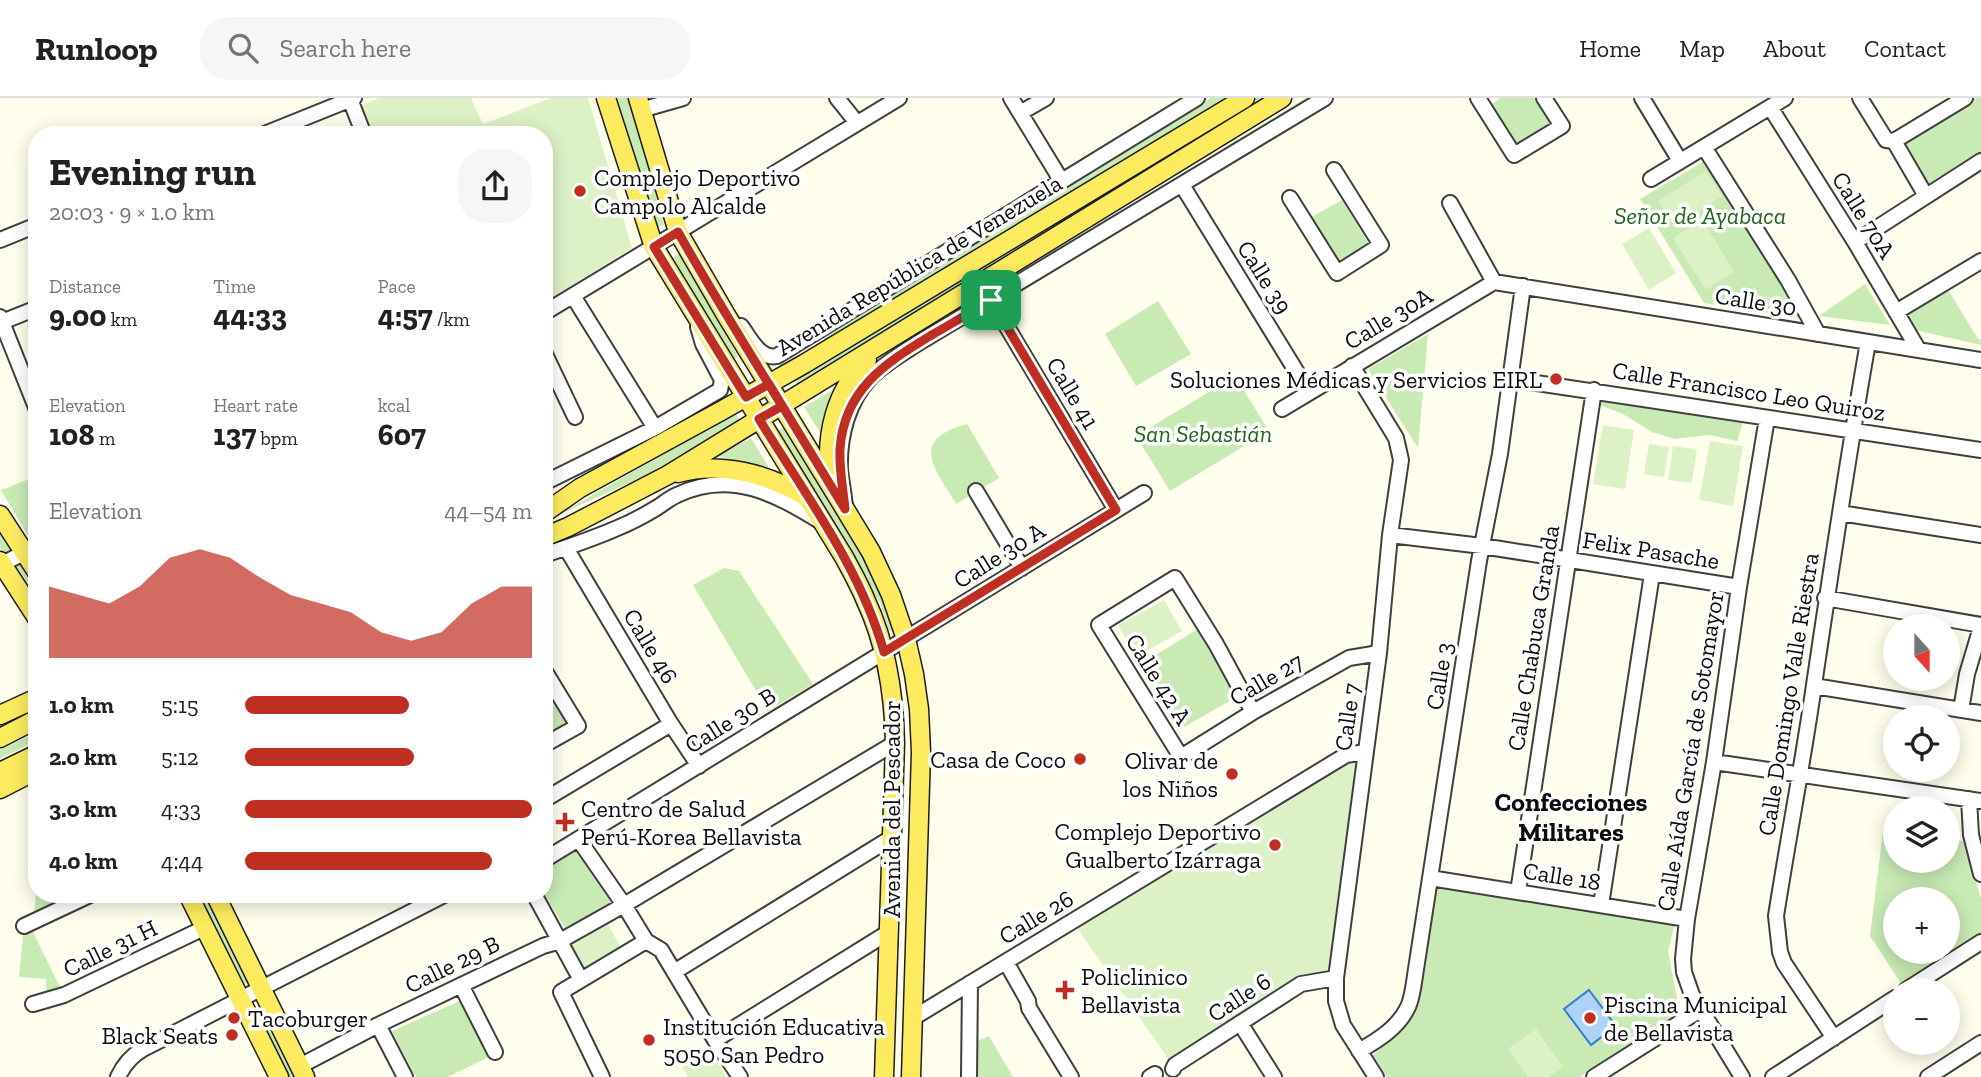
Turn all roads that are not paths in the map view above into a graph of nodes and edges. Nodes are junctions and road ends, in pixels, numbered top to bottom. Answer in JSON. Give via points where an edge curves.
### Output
{"nodes":[{"id":1,"x":606,"y":98,"type":"edge"},
{"id":2,"x":683,"y":98,"type":"edge"},
{"id":3,"x":837,"y":98,"type":"edge"},
{"id":4,"x":899,"y":98,"type":"edge"},
{"id":5,"x":1011,"y":98,"type":"edge"},
{"id":6,"x":1046,"y":98,"type":"edge"},
{"id":7,"x":1196,"y":98,"type":"edge"},
{"id":8,"x":1245,"y":98,"type":"edge"},
{"id":9,"x":1282,"y":98,"type":"edge"},
{"id":10,"x":1325,"y":98,"type":"edge"},
{"id":11,"x":1478,"y":98,"type":"edge"},
{"id":12,"x":1544,"y":98,"type":"edge"},
{"id":13,"x":1642,"y":98,"type":"edge"},
{"id":14,"x":1785,"y":98,"type":"edge"},
{"id":15,"x":1860,"y":98,"type":"edge"},
{"id":16,"x":1965,"y":98,"type":"edge"},
{"id":17,"x":352,"y":99,"type":"edge"},
{"id":18,"x":322,"y":104,"type":"edge"},
{"id":19,"x":640,"y":104,"type":"edge"},
{"id":20,"x":1770,"y":107,"type":"junction"},
{"id":21,"x":1020,"y":113,"type":"junction"},
{"id":22,"x":857,"y":123,"type":"junction"},
{"id":23,"x":279,"y":126,"type":"edge"},
{"id":24,"x":361,"y":126,"type":"edge"},
{"id":25,"x":1895,"y":141,"type":"junction"},
{"id":26,"x":1704,"y":147,"type":"junction"},
{"id":27,"x":1981,"y":161,"type":"edge"},
{"id":28,"x":1680,"y":162,"type":"junction"},
{"id":29,"x":1334,"y":170,"type":"dead end"},
{"id":30,"x":1651,"y":179,"type":"dead end"},
{"id":31,"x":1061,"y":180,"type":"junction"},
{"id":32,"x":1182,"y":185,"type":"junction"},
{"id":33,"x":1926,"y":196,"type":"junction"},
{"id":34,"x":1290,"y":198,"type":"dead end"},
{"id":35,"x":1450,"y":203,"type":"dead end"},
{"id":36,"x":28,"y":229,"type":"edge"},
{"id":37,"x":678,"y":232,"type":"junction"},
{"id":38,"x":0,"y":240,"type":"edge"},
{"id":39,"x":1855,"y":242,"type":"junction"},
{"id":40,"x":654,"y":247,"type":"junction"},
{"id":41,"x":1981,"y":261,"type":"edge"},
{"id":42,"x":1494,"y":282,"type":"junction"},
{"id":43,"x":1523,"y":286,"type":"junction"},
{"id":44,"x":573,"y":296,"type":"junction"},
{"id":45,"x":991,"y":300,"type":"junction"},
{"id":46,"x":553,"y":308,"type":"edge"},
{"id":47,"x":28,"y":311,"type":"edge"},
{"id":48,"x":1896,"y":312,"type":"junction"},
{"id":49,"x":695,"y":315,"type":"junction"},
{"id":50,"x":726,"y":315,"type":"junction"},
{"id":51,"x":1,"y":319,"type":"edge"},
{"id":52,"x":1818,"y":334,"type":"junction"},
{"id":53,"x":890,"y":340,"type":"junction"},
{"id":54,"x":1868,"y":342,"type":"junction"},
{"id":55,"x":1918,"y":349,"type":"junction"},
{"id":56,"x":1981,"y":349,"type":"edge"},
{"id":57,"x":1966,"y":358,"type":"junction"},
{"id":58,"x":1981,"y":360,"type":"edge"},
{"id":59,"x":1352,"y":366,"type":"junction"},
{"id":60,"x":553,"y":371,"type":"edge"},
{"id":61,"x":1510,"y":379,"type":"junction"},
{"id":62,"x":769,"y":384,"type":"junction"},
{"id":63,"x":28,"y":387,"type":"edge"},
{"id":64,"x":1594,"y":390,"type":"junction"},
{"id":65,"x":1310,"y":392,"type":"junction"},
{"id":66,"x":746,"y":397,"type":"junction"},
{"id":67,"x":782,"y":406,"type":"junction"},
{"id":68,"x":1282,"y":410,"type":"dead end"},
{"id":69,"x":575,"y":417,"type":"dead end"},
{"id":70,"x":1767,"y":418,"type":"junction"},
{"id":71,"x":759,"y":419,"type":"junction"},
{"id":72,"x":655,"y":428,"type":"junction"},
{"id":73,"x":1852,"y":430,"type":"junction"},
{"id":74,"x":1981,"y":450,"type":"edge"},
{"id":75,"x":668,"y":475,"type":"junction"},
{"id":76,"x":553,"y":479,"type":"edge"},
{"id":77,"x":832,"y":486,"type":"junction"},
{"id":78,"x":976,"y":491,"type":"dead end"},
{"id":79,"x":1144,"y":493,"type":"dead end"},
{"id":80,"x":807,"y":497,"type":"junction"},
{"id":81,"x":553,"y":507,"type":"edge"},
{"id":82,"x":845,"y":509,"type":"junction"},
{"id":83,"x":1116,"y":510,"type":"junction"},
{"id":84,"x":1840,"y":513,"type":"junction"},
{"id":85,"x":0,"y":515,"type":"edge"},
{"id":86,"x":824,"y":524,"type":"junction"},
{"id":87,"x":553,"y":533,"type":"edge"},
{"id":88,"x":1390,"y":534,"type":"junction"},
{"id":89,"x":1981,"y":535,"type":"edge"},
{"id":90,"x":28,"y":546,"type":"edge"},
{"id":91,"x":1482,"y":546,"type":"junction"},
{"id":92,"x":566,"y":548,"type":"junction"},
{"id":93,"x":28,"y":550,"type":"edge"},
{"id":94,"x":553,"y":552,"type":"edge"},
{"id":95,"x":1567,"y":560,"type":"junction"},
{"id":96,"x":1,"y":562,"type":"edge"},
{"id":97,"x":1022,"y":568,"type":"junction"},
{"id":98,"x":1652,"y":573,"type":"junction"},
{"id":99,"x":1739,"y":587,"type":"junction"},
{"id":100,"x":1825,"y":598,"type":"junction"},
{"id":101,"x":28,"y":604,"type":"edge"},
{"id":102,"x":1981,"y":626,"type":"edge"},
{"id":103,"x":906,"y":639,"type":"junction"},
{"id":104,"x":884,"y":652,"type":"junction"},
{"id":105,"x":1379,"y":653,"type":"junction"},
{"id":106,"x":553,"y":685,"type":"edge"},
{"id":107,"x":1814,"y":686,"type":"junction"},
{"id":108,"x":28,"y":702,"type":"edge"},
{"id":109,"x":1961,"y":710,"type":"junction"},
{"id":110,"x":1253,"y":712,"type":"junction"},
{"id":111,"x":1981,"y":713,"type":"edge"},
{"id":112,"x":0,"y":715,"type":"edge"},
{"id":113,"x":28,"y":724,"type":"edge"},
{"id":114,"x":671,"y":724,"type":"junction"},
{"id":115,"x":0,"y":738,"type":"edge"},
{"id":116,"x":553,"y":740,"type":"edge"},
{"id":117,"x":895,"y":743,"type":"junction"},
{"id":118,"x":1365,"y":752,"type":"junction"},
{"id":119,"x":1181,"y":757,"type":"joint"},
{"id":120,"x":28,"y":758,"type":"edge"},
{"id":121,"x":1714,"y":762,"type":"junction"},
{"id":122,"x":699,"y":766,"type":"junction"},
{"id":123,"x":0,"y":772,"type":"edge"},
{"id":124,"x":1799,"y":773,"type":"junction"},
{"id":125,"x":28,"y":775,"type":"edge"},
{"id":126,"x":0,"y":789,"type":"edge"},
{"id":127,"x":553,"y":795,"type":"edge"},
{"id":128,"x":1975,"y":800,"type":"edge"},
{"id":129,"x":891,"y":838,"type":"junction"},
{"id":130,"x":579,"y":840,"type":"junction"},
{"id":131,"x":553,"y":855,"type":"edge"},
{"id":132,"x":1981,"y":874,"type":"edge"},
{"id":133,"x":1430,"y":878,"type":"junction"},
{"id":134,"x":1518,"y":892,"type":"junction"},
{"id":135,"x":73,"y":903,"type":"edge"},
{"id":136,"x":192,"y":903,"type":"edge"},
{"id":137,"x":219,"y":903,"type":"edge"},
{"id":138,"x":428,"y":903,"type":"edge"},
{"id":139,"x":539,"y":903,"type":"edge"},
{"id":140,"x":624,"y":905,"type":"junction"},
{"id":141,"x":1601,"y":905,"type":"junction"},
{"id":142,"x":1687,"y":919,"type":"junction"},
{"id":143,"x":24,"y":926,"type":"dead end"},
{"id":144,"x":204,"y":928,"type":"junction"},
{"id":145,"x":889,"y":932,"type":"junction"},
{"id":146,"x":560,"y":941,"type":"junction"},
{"id":147,"x":646,"y":942,"type":"junction"},
{"id":148,"x":1981,"y":942,"type":"edge"},
{"id":149,"x":1006,"y":962,"type":"junction"},
{"id":150,"x":674,"y":972,"type":"junction"},
{"id":151,"x":1336,"y":978,"type":"junction"},
{"id":152,"x":1925,"y":978,"type":"edge"},
{"id":153,"x":581,"y":980,"type":"junction"},
{"id":154,"x":970,"y":983,"type":"junction"},
{"id":155,"x":461,"y":985,"type":"junction"},
{"id":156,"x":261,"y":989,"type":"junction"},
{"id":157,"x":241,"y":999,"type":"junction"},
{"id":158,"x":33,"y":1004,"type":"dead end"},
{"id":159,"x":1883,"y":1006,"type":"edge"},
{"id":160,"x":1700,"y":1010,"type":"junction"},
{"id":161,"x":913,"y":1018,"type":"junction"},
{"id":162,"x":1240,"y":1023,"type":"junction"},
{"id":163,"x":379,"y":1025,"type":"junction"},
{"id":164,"x":1834,"y":1038,"type":"junction"},
{"id":165,"x":715,"y":1040,"type":"junction"},
{"id":166,"x":1981,"y":1043,"type":"edge"},
{"id":167,"x":1359,"y":1051,"type":"junction"},
{"id":168,"x":495,"y":1052,"type":"dead end"},
{"id":169,"x":1173,"y":1069,"type":"dead end"},
{"id":170,"x":1618,"y":1070,"type":"edge"},
{"id":171,"x":302,"y":1072,"type":"edge"},
{"id":172,"x":118,"y":1077,"type":"edge"},
{"id":173,"x":279,"y":1077,"type":"edge"},
{"id":174,"x":405,"y":1077,"type":"edge"},
{"id":175,"x":602,"y":1077,"type":"edge"},
{"id":176,"x":740,"y":1077,"type":"edge"},
{"id":177,"x":884,"y":1077,"type":"edge"},
{"id":178,"x":911,"y":1077,"type":"edge"},
{"id":179,"x":970,"y":1077,"type":"edge"},
{"id":180,"x":1071,"y":1077,"type":"edge"},
{"id":181,"x":1274,"y":1077,"type":"edge"},
{"id":182,"x":1376,"y":1077,"type":"edge"},
{"id":183,"x":1594,"y":1077,"type":"edge"},
{"id":184,"x":1742,"y":1077,"type":"edge"},
{"id":185,"x":1773,"y":1077,"type":"edge"},
{"id":186,"x":1928,"y":1077,"type":"edge"}],
"edges":[{"from":1,"to":40,"type":"main road","name":"Avenida del Pescador"},
{"from":2,"to":19,"type":"street"},
{"from":3,"to":22,"type":"street"},
{"from":4,"to":22,"type":"street"},
{"from":5,"to":21,"type":"street"},
{"from":6,"to":21,"type":"street"},
{"from":7,"to":31,"type":"street"},
{"from":8,"to":62,"type":"main road","name":"Avenida República de Venezuela"},
{"from":9,"to":53,"type":"main road","name":"Avenida República de Venezuela"},
{"from":10,"to":32,"type":"street"},
{"from":11,"to":12,"type":"street","via":[[1514,155],[1562,126]]},
{"from":13,"to":28,"type":"street"},
{"from":14,"to":20,"type":"street"},
{"from":15,"to":25,"type":"street","via":[[1886,140]]},
{"from":16,"to":25,"type":"street"},
{"from":17,"to":18,"type":"street"},
{"from":17,"to":24,"type":"street"},
{"from":18,"to":23,"type":"street"},
{"from":19,"to":37,"type":"main road","name":"Avenida del Pescador"},
{"from":20,"to":26,"type":"street"},
{"from":20,"to":39,"type":"street","name":"Calle 70A"},
{"from":21,"to":31,"type":"street"},
{"from":22,"to":37,"type":"street"},
{"from":25,"to":33,"type":"street"},
{"from":26,"to":28,"type":"street"},
{"from":26,"to":52,"type":"street"},
{"from":27,"to":33,"type":"street"},
{"from":28,"to":30,"type":"street"},
{"from":29,"to":34,"type":"street","via":[[1381,245],[1337,273]]},
{"from":31,"to":50,"type":"street","via":[[777,356],[763,355]]},
{"from":32,"to":45,"type":"street"},
{"from":32,"to":65,"type":"street","name":"Calle 39"},
{"from":33,"to":39,"type":"street"},
{"from":35,"to":42,"type":"street"},
{"from":36,"to":38,"type":"street"},
{"from":37,"to":40,"type":"street"},
{"from":37,"to":50,"type":"main road","name":"Avenida del Pescador"},
{"from":39,"to":48,"type":"street","name":"Calle 70A"},
{"from":40,"to":44,"type":"street"},
{"from":40,"to":49,"type":"main road","name":"Avenida del Pescador"},
{"from":41,"to":48,"type":"street"},
{"from":42,"to":43,"type":"street"},
{"from":42,"to":59,"type":"street","name":"Calle 30A"},
{"from":43,"to":52,"type":"street","name":"Calle 30"},
{"from":43,"to":61,"type":"street","name":"Calle 3"},
{"from":44,"to":46,"type":"street"},
{"from":44,"to":72,"type":"street"},
{"from":45,"to":82,"type":"street","via":[[892,359],[870,378],[843,429],[840,471]]},
{"from":45,"to":83,"type":"street","name":"Calle 41"},
{"from":47,"to":51,"type":"street"},
{"from":48,"to":55,"type":"street","name":"Calle 70A"},
{"from":49,"to":66,"type":"main road","name":"Avenida del Pescador"},
{"from":49,"to":72,"type":"street","via":[[722,386]]},
{"from":50,"to":62,"type":"main road","name":"Avenida del Pescador"},
{"from":51,"to":63,"type":"street"},
{"from":52,"to":54,"type":"street","name":"Calle 30"},
{"from":53,"to":67,"type":"main road","name":"Avenida República de Venezuela"},
{"from":53,"to":77,"type":"main road","via":[[863,364],[835,412],[829,448]]},
{"from":54,"to":55,"type":"street","name":"Calle 30"},
{"from":54,"to":73,"type":"street","name":"Calle Domingo Valle Riestra"},
{"from":55,"to":57,"type":"street","name":"Calle 30"},
{"from":56,"to":57,"type":"street"},
{"from":57,"to":58,"type":"street","name":"Calle 30"},
{"from":59,"to":65,"type":"street","name":"Calle 30A"},
{"from":59,"to":88,"type":"street","name":"Calle 7","via":[[1400,450]]},
{"from":60,"to":69,"type":"street"},
{"from":61,"to":64,"type":"street","name":"Calle Francisco Leo Quiroz"},
{"from":61,"to":91,"type":"street","name":"Calle 3"},
{"from":62,"to":66,"type":"main road","name":"Avenida República de Venezuela"},
{"from":62,"to":67,"type":"main road","name":"Avenida del Pescador"},
{"from":64,"to":70,"type":"street","name":"Calle Francisco Leo Quiroz"},
{"from":64,"to":95,"type":"street","name":"Calle Chabuca Granda"},
{"from":65,"to":68,"type":"street","name":"Calle 30A"},
{"from":66,"to":71,"type":"main road","name":"Avenida del Pescador"},
{"from":66,"to":81,"type":"main road","name":"Avenida República de Venezuela"},
{"from":67,"to":71,"type":"main road","name":"Avenida República de Venezuela"},
{"from":67,"to":77,"type":"main road","name":"Avenida del Pescador"},
{"from":70,"to":73,"type":"street","name":"Calle Francisco Leo Quiroz"},
{"from":70,"to":99,"type":"street","name":"Calle Aída García de Sotomayor"},
{"from":71,"to":75,"type":"main road","name":"Avenida República de Venezuela"},
{"from":71,"to":80,"type":"main road","name":"Avenida del Pescador"},
{"from":72,"to":76,"type":"street"},
{"from":73,"to":74,"type":"street","name":"Calle Francisco Leo Quiroz"},
{"from":73,"to":84,"type":"street","name":"Calle Domingo Valle Riestra"},
{"from":75,"to":80,"type":"main road","via":[[706,468],[747,472]]},
{"from":75,"to":87,"type":"main road","name":"Avenida República de Venezuela"},
{"from":77,"to":82,"type":"main road","name":"Avenida del Pescador"},
{"from":78,"to":97,"type":"street"},
{"from":79,"to":83,"type":"street"},
{"from":80,"to":86,"type":"main road","name":"Avenida del Pescador"},
{"from":82,"to":103,"type":"main road","name":"Avenida del Pescador","via":[[879,569]]},
{"from":83,"to":97,"type":"street","name":"Calle 30 A"},
{"from":84,"to":89,"type":"street"},
{"from":84,"to":100,"type":"street","name":"Calle Domingo Valle Riestra"},
{"from":85,"to":90,"type":"main road"},
{"from":86,"to":92,"type":"street","via":[[791,503],[727,484],[676,495],[616,529]]},
{"from":86,"to":104,"type":"main road","name":"Avenida del Pescador","via":[[867,602]]},
{"from":88,"to":91,"type":"street","name":"Felix Pasache"},
{"from":88,"to":105,"type":"street","name":"Calle 7"},
{"from":91,"to":95,"type":"street","name":"Felix Pasache"},
{"from":91,"to":133,"type":"street","name":"Calle 3"},
{"from":92,"to":94,"type":"street"},
{"from":92,"to":114,"type":"street","name":"Calle 46"},
{"from":93,"to":96,"type":"street"},
{"from":95,"to":98,"type":"street","name":"Felix Pasache"},
{"from":95,"to":134,"type":"street","name":"Calle Chabuca Granda"},
{"from":96,"to":101,"type":"main road"},
{"from":97,"to":103,"type":"street","name":"Calle 30 A"},
{"from":98,"to":99,"type":"street","name":"Felix Pasache"},
{"from":98,"to":141,"type":"street"},
{"from":99,"to":121,"type":"street","name":"Calle Aída García de Sotomayor"},
{"from":100,"to":102,"type":"street"},
{"from":100,"to":107,"type":"street","name":"Calle Domingo Valle Riestra"},
{"from":102,"to":109,"type":"street"},
{"from":103,"to":104,"type":"street","name":"Calle 30 B"},
{"from":103,"to":161,"type":"main road","name":"Avenida del Pescador","via":[[920,733]]},
{"from":104,"to":117,"type":"main road","name":"Avenida del Pescador"},
{"from":104,"to":122,"type":"street","name":"Calle 30 B"},
{"from":105,"to":110,"type":"street","name":"Calle 27","via":[[1349,658]]},
{"from":105,"to":118,"type":"street","name":"Calle 7"},
{"from":106,"to":116,"type":"street","via":[[578,726]]},
{"from":107,"to":109,"type":"street"},
{"from":107,"to":124,"type":"street","name":"Calle Domingo Valle Riestra"},
{"from":108,"to":112,"type":"main road"},
{"from":109,"to":111,"type":"street"},
{"from":110,"to":119,"type":"street","name":"Calle 27"},
{"from":110,"to":119,"type":"street","name":"Calle 42 A","via":[[1175,578],[1099,625]]},
{"from":113,"to":115,"type":"main road"},
{"from":114,"to":122,"type":"street","name":"Calle 46"},
{"from":114,"to":127,"type":"street"},
{"from":117,"to":129,"type":"main road","name":"Avenida del Pescador"},
{"from":117,"to":140,"type":"street","name":"Calle 29 B"},
{"from":118,"to":149,"type":"street","name":"Calle 26","via":[[1346,755]]},
{"from":118,"to":151,"type":"street","name":"Calle 7"},
{"from":120,"to":123,"type":"main road"},
{"from":121,"to":124,"type":"street"},
{"from":121,"to":142,"type":"street","name":"Calle Aída García de Sotomayor"},
{"from":122,"to":130,"type":"street","name":"Calle 30 B"},
{"from":124,"to":128,"type":"street"},
{"from":124,"to":164,"type":"street","name":"Calle Domingo Valle Riestra","via":[[1777,933],[1784,963]]},
{"from":125,"to":126,"type":"main road"},
{"from":128,"to":132,"type":"street","via":[[1971,835]]},
{"from":129,"to":145,"type":"main road","name":"Avenida del Pescador"},
{"from":129,"to":150,"type":"street"},
{"from":130,"to":131,"type":"street","name":"Calle 30 B"},
{"from":130,"to":140,"type":"street"},
{"from":133,"to":134,"type":"street","name":"Calle 18"},
{"from":133,"to":167,"type":"street","name":"Calle 3","via":[[1409,1005],[1383,1037]]},
{"from":134,"to":141,"type":"street","name":"Calle 18"},
{"from":135,"to":143,"type":"street"},
{"from":136,"to":144,"type":"main road"},
{"from":137,"to":156,"type":"main road"},
{"from":138,"to":156,"type":"street"},
{"from":139,"to":146,"type":"street"},
{"from":140,"to":146,"type":"street","name":"Calle 29 B"},
{"from":140,"to":147,"type":"street"},
{"from":141,"to":142,"type":"street","name":"Calle 18"},
{"from":142,"to":160,"type":"street","name":"Calle Aída García de Sotomayor","via":[[1684,972]]},
{"from":144,"to":157,"type":"main road"},
{"from":144,"to":158,"type":"street","name":"Calle 31 H","via":[[64,995]]},
{"from":145,"to":165,"type":"street"},
{"from":145,"to":177,"type":"main road","name":"Avenida del Pescador"},
{"from":146,"to":153,"type":"street"},
{"from":146,"to":155,"type":"street","name":"Calle 29 B"},
{"from":147,"to":150,"type":"street","via":[[661,950]]},
{"from":147,"to":153,"type":"street"},
{"from":148,"to":152,"type":"street"},
{"from":149,"to":154,"type":"street","name":"Calle 26"},
{"from":149,"to":180,"type":"street"},
{"from":150,"to":165,"type":"street"},
{"from":151,"to":162,"type":"street","name":"Calle 6","via":[[1301,984]]},
{"from":151,"to":167,"type":"street","name":"Calle 7","via":[[1338,1014]]},
{"from":153,"to":175,"type":"street","via":[[561,992]]},
{"from":154,"to":161,"type":"street","name":"Calle 26"},
{"from":154,"to":179,"type":"street"},
{"from":155,"to":163,"type":"street","name":"Calle 29 B"},
{"from":155,"to":168,"type":"street"},
{"from":156,"to":157,"type":"street"},
{"from":156,"to":171,"type":"main road"},
{"from":157,"to":172,"type":"street","via":[[132,1055]]},
{"from":157,"to":173,"type":"main road"},
{"from":159,"to":164,"type":"street"},
{"from":160,"to":170,"type":"street"},
{"from":160,"to":184,"type":"street","name":"Calle Aída García de Sotomayor"},
{"from":161,"to":178,"type":"main road","name":"Avenida del Pescador"},
{"from":162,"to":169,"type":"street","name":"Calle 6"},
{"from":162,"to":181,"type":"street"},
{"from":163,"to":171,"type":"street","name":"Calle 29 B"},
{"from":163,"to":174,"type":"street"},
{"from":164,"to":185,"type":"street"},
{"from":165,"to":176,"type":"street"},
{"from":166,"to":186,"type":"street"},
{"from":167,"to":182,"type":"street","name":"Calle 7"},
{"from":170,"to":183,"type":"street"}]}
